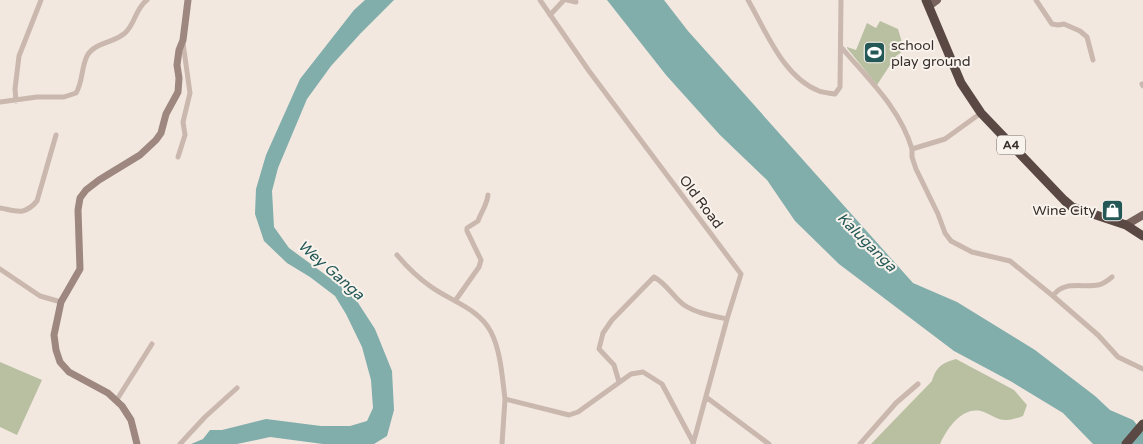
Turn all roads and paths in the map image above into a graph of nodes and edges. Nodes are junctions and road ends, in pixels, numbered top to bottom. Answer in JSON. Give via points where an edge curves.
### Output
{"nodes":[{"id":1,"x":41,"y":0,"type":"edge"},
{"id":2,"x":147,"y":0,"type":"edge"},
{"id":3,"x":188,"y":0,"type":"edge"},
{"id":4,"x":540,"y":0,"type":"edge"},
{"id":5,"x":565,"y":0,"type":"edge"},
{"id":6,"x":748,"y":0,"type":"edge"},
{"id":7,"x":840,"y":0,"type":"edge"},
{"id":8,"x":936,"y":0,"type":"edge"},
{"id":9,"x":1036,"y":0,"type":"edge"},
{"id":10,"x":576,"y":2,"type":"dead end"},
{"id":11,"x":927,"y":3,"type":"edge"},
{"id":12,"x":550,"y":15,"type":"junction"},
{"id":13,"x":183,"y":40,"type":"junction"},
{"id":14,"x":841,"y":47,"type":"junction"},
{"id":15,"x":1093,"y":60,"type":"dead end"},
{"id":16,"x":16,"y":100,"type":"junction"},
{"id":17,"x":0,"y":102,"type":"edge"},
{"id":18,"x":981,"y":113,"type":"junction"},
{"id":19,"x":56,"y":135,"type":"dead end"},
{"id":20,"x":912,"y":149,"type":"junction"},
{"id":21,"x":178,"y":157,"type":"dead end"},
{"id":22,"x":488,"y":195,"type":"dead end"},
{"id":23,"x":0,"y":208,"type":"edge"},
{"id":24,"x":1143,"y":215,"type":"edge"},
{"id":25,"x":1126,"y":225,"type":"junction"},
{"id":26,"x":1143,"y":236,"type":"edge"},
{"id":27,"x":397,"y":255,"type":"dead end"},
{"id":28,"x":0,"y":269,"type":"edge"},
{"id":29,"x":1112,"y":277,"type":"dead end"},
{"id":30,"x":1053,"y":296,"type":"junction"},
{"id":31,"x":455,"y":301,"type":"junction"},
{"id":32,"x":61,"y":302,"type":"junction"},
{"id":33,"x":727,"y":319,"type":"junction"},
{"id":34,"x":152,"y":344,"type":"dead end"},
{"id":35,"x":1143,"y":369,"type":"edge"},
{"id":36,"x":619,"y":382,"type":"junction"},
{"id":37,"x":918,"y":384,"type":"dead end"},
{"id":38,"x":237,"y":388,"type":"dead end"},
{"id":39,"x":706,"y":397,"type":"junction"},
{"id":40,"x":505,"y":399,"type":"junction"},
{"id":41,"x":116,"y":401,"type":"junction"},
{"id":42,"x":1143,"y":424,"type":"edge"},
{"id":43,"x":693,"y":443,"type":"edge"},
{"id":44,"x":137,"y":444,"type":"edge"},
{"id":45,"x":180,"y":444,"type":"edge"},
{"id":46,"x":502,"y":444,"type":"edge"},
{"id":47,"x":769,"y":444,"type":"edge"},
{"id":48,"x":860,"y":444,"type":"edge"},
{"id":49,"x":1126,"y":444,"type":"edge"}],
"edges":[{"from":1,"to":16,"type":"street","via":[[19,56]]},
{"from":2,"to":16,"type":"street","via":[[127,32],[87,55],[76,93],[64,97]]},
{"from":3,"to":13,"type":"street"},
{"from":4,"to":12,"type":"street","name":"Old Road"},
{"from":5,"to":10,"type":"street"},
{"from":5,"to":12,"type":"street"},
{"from":6,"to":14,"type":"street","via":[[780,55],[800,79],[820,91],[835,94],[840,88]]},
{"from":7,"to":14,"type":"street"},
{"from":8,"to":11,"type":"main road"},
{"from":9,"to":15,"type":"street","via":[[1052,24],[1064,24],[1087,37]]},
{"from":11,"to":18,"type":"highway","number":"A4","via":[[961,83]]},
{"from":12,"to":33,"type":"street","name":"Old Road","via":[[588,71],[741,274]]},
{"from":13,"to":21,"type":"street","via":[[190,93],[183,122],[185,135]]},
{"from":13,"to":32,"type":"street","via":[[177,65],[178,92],[166,114],[161,133],[140,155],[99,180],[80,198],[80,269]]},
{"from":14,"to":20,"type":"street","via":[[894,109]]},
{"from":16,"to":17,"type":"street"},
{"from":18,"to":20,"type":"street","via":[[945,139]]},
{"from":18,"to":25,"type":"highway","number":"A4","via":[[1072,207]]},
{"from":19,"to":23,"type":"street","via":[[37,201],[23,212]]},
{"from":20,"to":30,"type":"street","via":[[916,169],[951,241],[972,252],[1010,261]]},
{"from":22,"to":31,"type":"street","via":[[488,202],[478,221],[467,228],[481,260],[479,267]]},
{"from":24,"to":25,"type":"main road"},
{"from":25,"to":26,"type":"highway","number":"A4"},
{"from":27,"to":31,"type":"street","via":[[410,271]]},
{"from":28,"to":32,"type":"street","via":[[40,296]]},
{"from":29,"to":30,"type":"street","via":[[1101,284],[1061,288]]},
{"from":30,"to":35,"type":"street","via":[[1118,357]]},
{"from":31,"to":40,"type":"street","via":[[477,314],[491,331],[500,359]]},
{"from":32,"to":41,"type":"street","via":[[54,335],[60,362],[69,372],[108,393]]},
{"from":33,"to":36,"type":"street","via":[[684,304],[654,277],[603,333],[599,349],[614,365]]},
{"from":33,"to":39,"type":"street","name":"Old Road"},
{"from":34,"to":41,"type":"street"},
{"from":36,"to":40,"type":"street","via":[[569,415]]},
{"from":36,"to":43,"type":"street","via":[[631,374],[643,372],[662,384]]},
{"from":37,"to":48,"type":"street","via":[[896,403]]},
{"from":38,"to":45,"type":"street"},
{"from":39,"to":43,"type":"street","name":"Old Road"},
{"from":39,"to":47,"type":"street"},
{"from":40,"to":46,"type":"street"},
{"from":41,"to":44,"type":"street","via":[[130,420]]},
{"from":42,"to":49,"type":"highway"}]}
